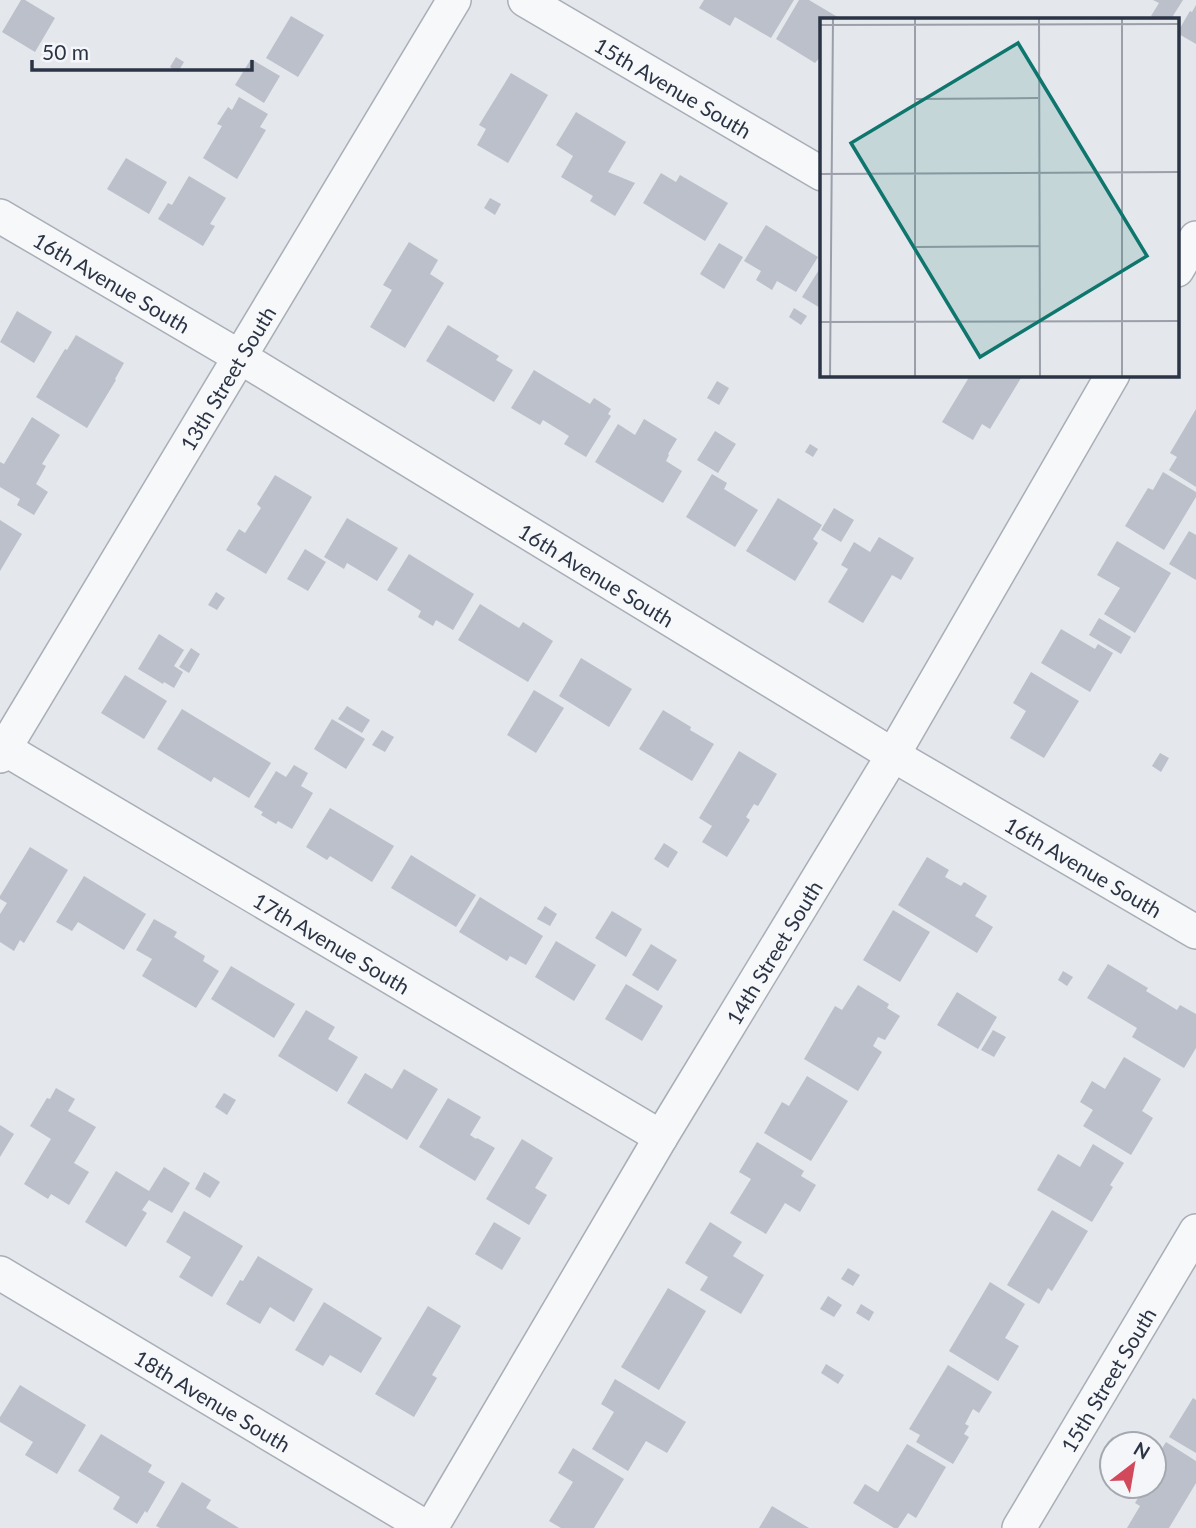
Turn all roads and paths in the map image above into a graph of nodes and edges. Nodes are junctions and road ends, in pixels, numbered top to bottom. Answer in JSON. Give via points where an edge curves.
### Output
{"nodes":[{"id":1,"x":454,"y":0,"type":"edge"},
{"id":2,"x":525,"y":0,"type":"edge"},
{"id":3,"x":820,"y":173,"type":"edge"},
{"id":4,"x":0,"y":216,"type":"edge"},
{"id":5,"x":1196,"y":238,"type":"edge"},
{"id":6,"x":1178,"y":268,"type":"edge"},
{"id":7,"x":240,"y":357,"type":"junction"},
{"id":8,"x":1112,"y":376,"type":"edge"},
{"id":9,"x":2,"y":752,"type":"edge"},
{"id":10,"x":893,"y":755,"type":"junction"},
{"id":11,"x":1196,"y":932,"type":"edge"},
{"id":12,"x":661,"y":1137,"type":"junction"},
{"id":13,"x":1196,"y":1231,"type":"edge"},
{"id":14,"x":0,"y":1273,"type":"edge"},
{"id":15,"x":429,"y":1528,"type":"edge"},
{"id":16,"x":1019,"y":1528,"type":"edge"}],
"edges":[{"from":1,"to":7,"type":"street","name":"13th Street South"},
{"from":2,"to":3,"type":"street","name":"15th Avenue South"},
{"from":4,"to":7,"type":"street","name":"16th Avenue South"},
{"from":5,"to":6,"type":"street"},
{"from":7,"to":9,"type":"street","name":"13th Street South"},
{"from":7,"to":10,"type":"street","name":"16th Avenue South"},
{"from":8,"to":10,"type":"street","name":"14th Street South"},
{"from":9,"to":12,"type":"street","name":"17th Avenue South"},
{"from":10,"to":11,"type":"street","name":"16th Avenue South"},
{"from":10,"to":12,"type":"street","name":"14th Street South"},
{"from":12,"to":15,"type":"street","name":"14th Street South"},
{"from":13,"to":16,"type":"street","name":"15th Street South"},
{"from":14,"to":15,"type":"street","name":"18th Avenue South"}]}
